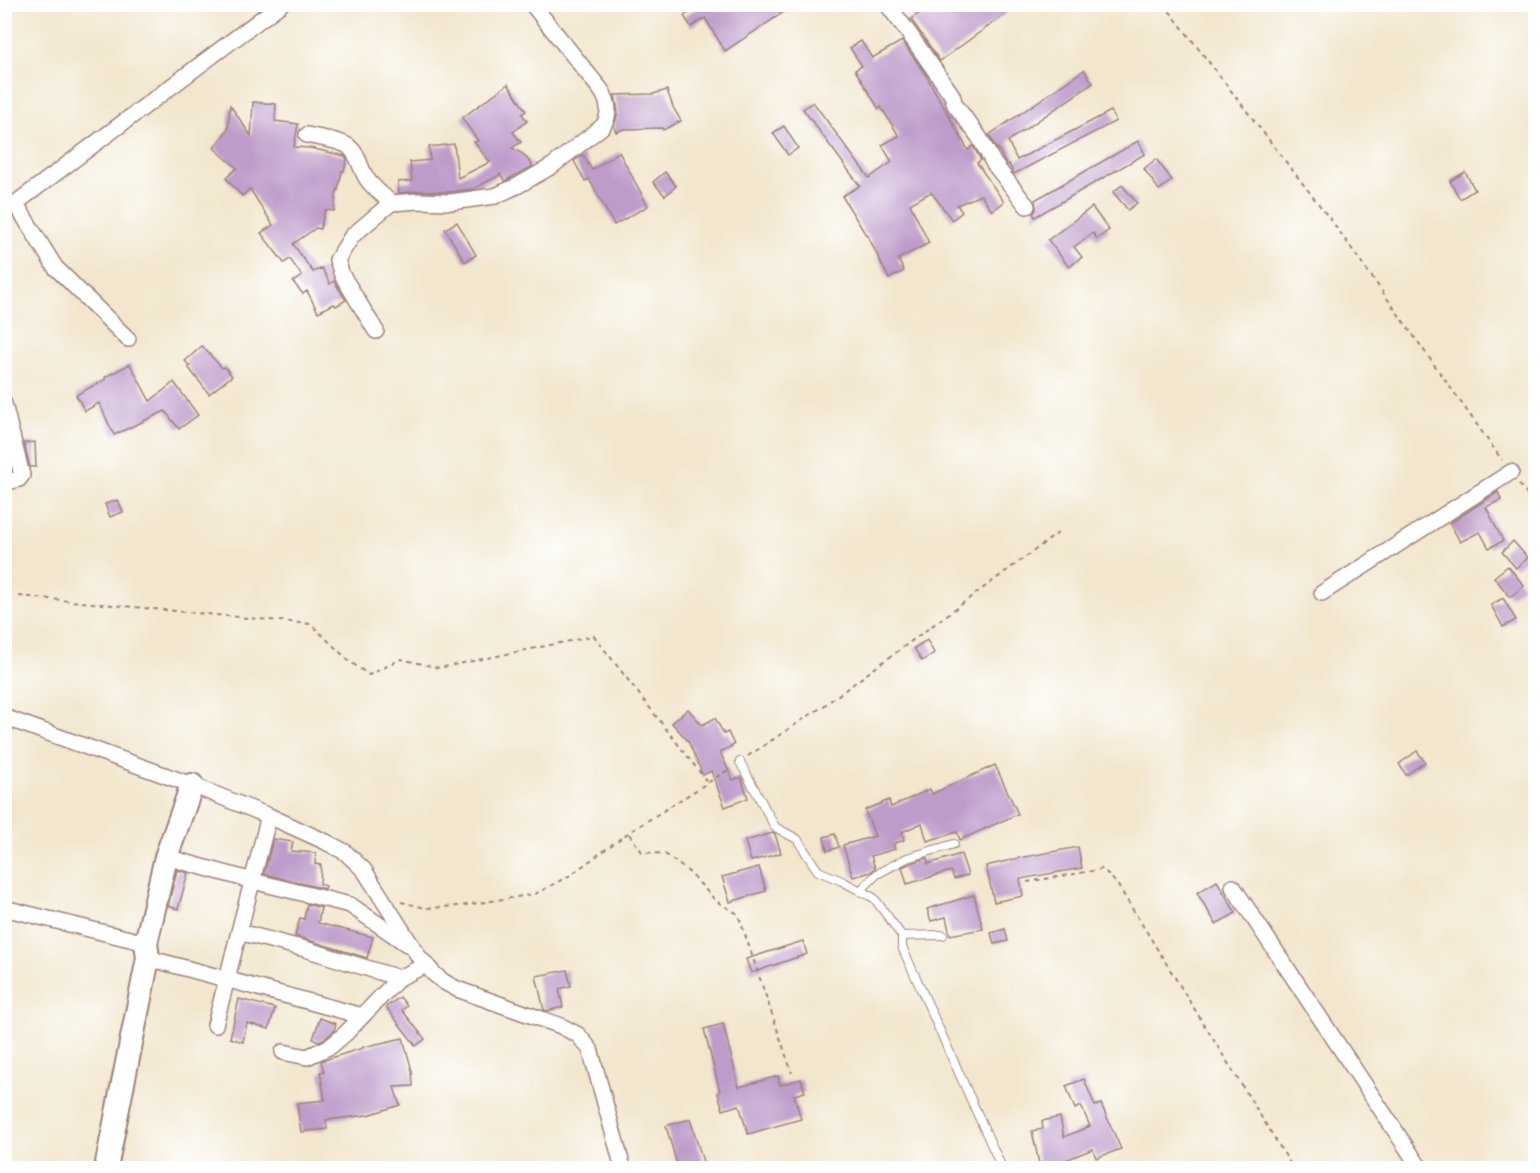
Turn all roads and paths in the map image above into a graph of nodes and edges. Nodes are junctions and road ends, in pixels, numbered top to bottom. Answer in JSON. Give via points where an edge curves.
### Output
{"nodes":[{"id":1,"x":281,"y":4,"type":"edge"},
{"id":2,"x":532,"y":4,"type":"edge"},
{"id":3,"x":887,"y":4,"type":"edge"},
{"id":4,"x":1164,"y":4,"type":"edge"},
{"id":5,"x":307,"y":135,"type":"dead end"},
{"id":6,"x":391,"y":202,"type":"junction"},
{"id":7,"x":1027,"y":206,"type":"dead end"},
{"id":8,"x":10,"y":208,"type":"edge"},
{"id":9,"x":376,"y":331,"type":"dead end"},
{"id":10,"x":128,"y":339,"type":"dead end"},
{"id":11,"x":4,"y":404,"type":"edge"},
{"id":12,"x":1511,"y":472,"type":"junction"},
{"id":13,"x":4,"y":483,"type":"edge"},
{"id":14,"x":1536,"y":507,"type":"edge"},
{"id":15,"x":1322,"y":593,"type":"dead end"},
{"id":16,"x":19,"y":596,"type":"dead end"},
{"id":17,"x":4,"y":717,"type":"edge"},
{"id":18,"x":740,"y":762,"type":"dead end"},
{"id":19,"x":708,"y":783,"type":"dead end"},
{"id":20,"x":192,"y":785,"type":"junction"},
{"id":21,"x":269,"y":816,"type":"junction"},
{"id":22,"x":628,"y":833,"type":"dead end"},
{"id":23,"x":954,"y":844,"type":"dead end"},
{"id":24,"x":166,"y":857,"type":"junction"},
{"id":25,"x":253,"y":882,"type":"junction"},
{"id":26,"x":1027,"y":882,"type":"dead end"},
{"id":27,"x":1233,"y":887,"type":"dead end"},
{"id":28,"x":860,"y":891,"type":"junction"},
{"id":29,"x":4,"y":908,"type":"edge"},
{"id":30,"x":239,"y":932,"type":"junction"},
{"id":31,"x":943,"y":935,"type":"dead end"},
{"id":32,"x":902,"y":936,"type":"junction"},
{"id":33,"x":412,"y":948,"type":"junction"},
{"id":34,"x":147,"y":950,"type":"junction"},
{"id":35,"x":426,"y":965,"type":"junction"},
{"id":36,"x":399,"y":978,"type":"junction"},
{"id":37,"x":227,"y":979,"type":"junction"},
{"id":38,"x":362,"y":1016,"type":"junction"},
{"id":39,"x":215,"y":1024,"type":"dead end"},
{"id":40,"x":283,"y":1052,"type":"dead end"},
{"id":41,"x":792,"y":1073,"type":"dead end"},
{"id":42,"x":106,"y":1168,"type":"edge"},
{"id":43,"x":623,"y":1168,"type":"edge"},
{"id":44,"x":1002,"y":1168,"type":"edge"},
{"id":45,"x":1293,"y":1168,"type":"edge"},
{"id":46,"x":1420,"y":1168,"type":"edge"}],
"edges":[{"from":1,"to":8,"type":"street"},
{"from":2,"to":6,"type":"street","via":[[605,96],[608,112],[603,126],[552,166],[495,196],[451,202]]},
{"from":3,"to":7,"type":"street","via":[[952,95],[994,164]]},
{"from":4,"to":12,"type":"path","via":[[1337,228]]},
{"from":5,"to":6,"type":"street","via":[[346,145],[371,185]]},
{"from":6,"to":9,"type":"street","via":[[352,236],[337,260]]},
{"from":8,"to":10,"type":"street","via":[[55,267]]},
{"from":11,"to":13,"type":"street","via":[[21,475]]},
{"from":12,"to":14,"type":"path"},
{"from":12,"to":15,"type":"street"},
{"from":16,"to":19,"type":"path","via":[[311,624],[369,675],[401,659],[439,668],[594,636]]},
{"from":17,"to":20,"type":"street"},
{"from":18,"to":28,"type":"lane","via":[[775,827],[797,839],[818,871]]},
{"from":20,"to":21,"type":"street"},
{"from":20,"to":24,"type":"street"},
{"from":21,"to":25,"type":"street"},
{"from":21,"to":33,"type":"street","via":[[345,852],[364,870]]},
{"from":22,"to":41,"type":"path","via":[[642,852],[665,854],[716,901],[738,914]]},
{"from":23,"to":28,"type":"lane","via":[[907,858],[877,874]]},
{"from":24,"to":25,"type":"street"},
{"from":24,"to":34,"type":"street"},
{"from":25,"to":30,"type":"street"},
{"from":25,"to":33,"type":"street","via":[[350,904]]},
{"from":26,"to":45,"type":"path","via":[[1103,869],[1117,884]]},
{"from":27,"to":46,"type":"street"},
{"from":28,"to":32,"type":"lane","via":[[874,898]]},
{"from":29,"to":34,"type":"street"},
{"from":30,"to":36,"type":"street"},
{"from":30,"to":37,"type":"street"},
{"from":31,"to":32,"type":"lane"},
{"from":32,"to":44,"type":"lane","via":[[902,947]]},
{"from":33,"to":35,"type":"street"},
{"from":34,"to":37,"type":"street"},
{"from":34,"to":42,"type":"street"},
{"from":35,"to":36,"type":"street"},
{"from":35,"to":43,"type":"street","via":[[457,989],[578,1035],[590,1049]]},
{"from":36,"to":38,"type":"street"},
{"from":37,"to":38,"type":"street"},
{"from":37,"to":39,"type":"street"},
{"from":38,"to":40,"type":"street","via":[[331,1046],[307,1057]]}]}
